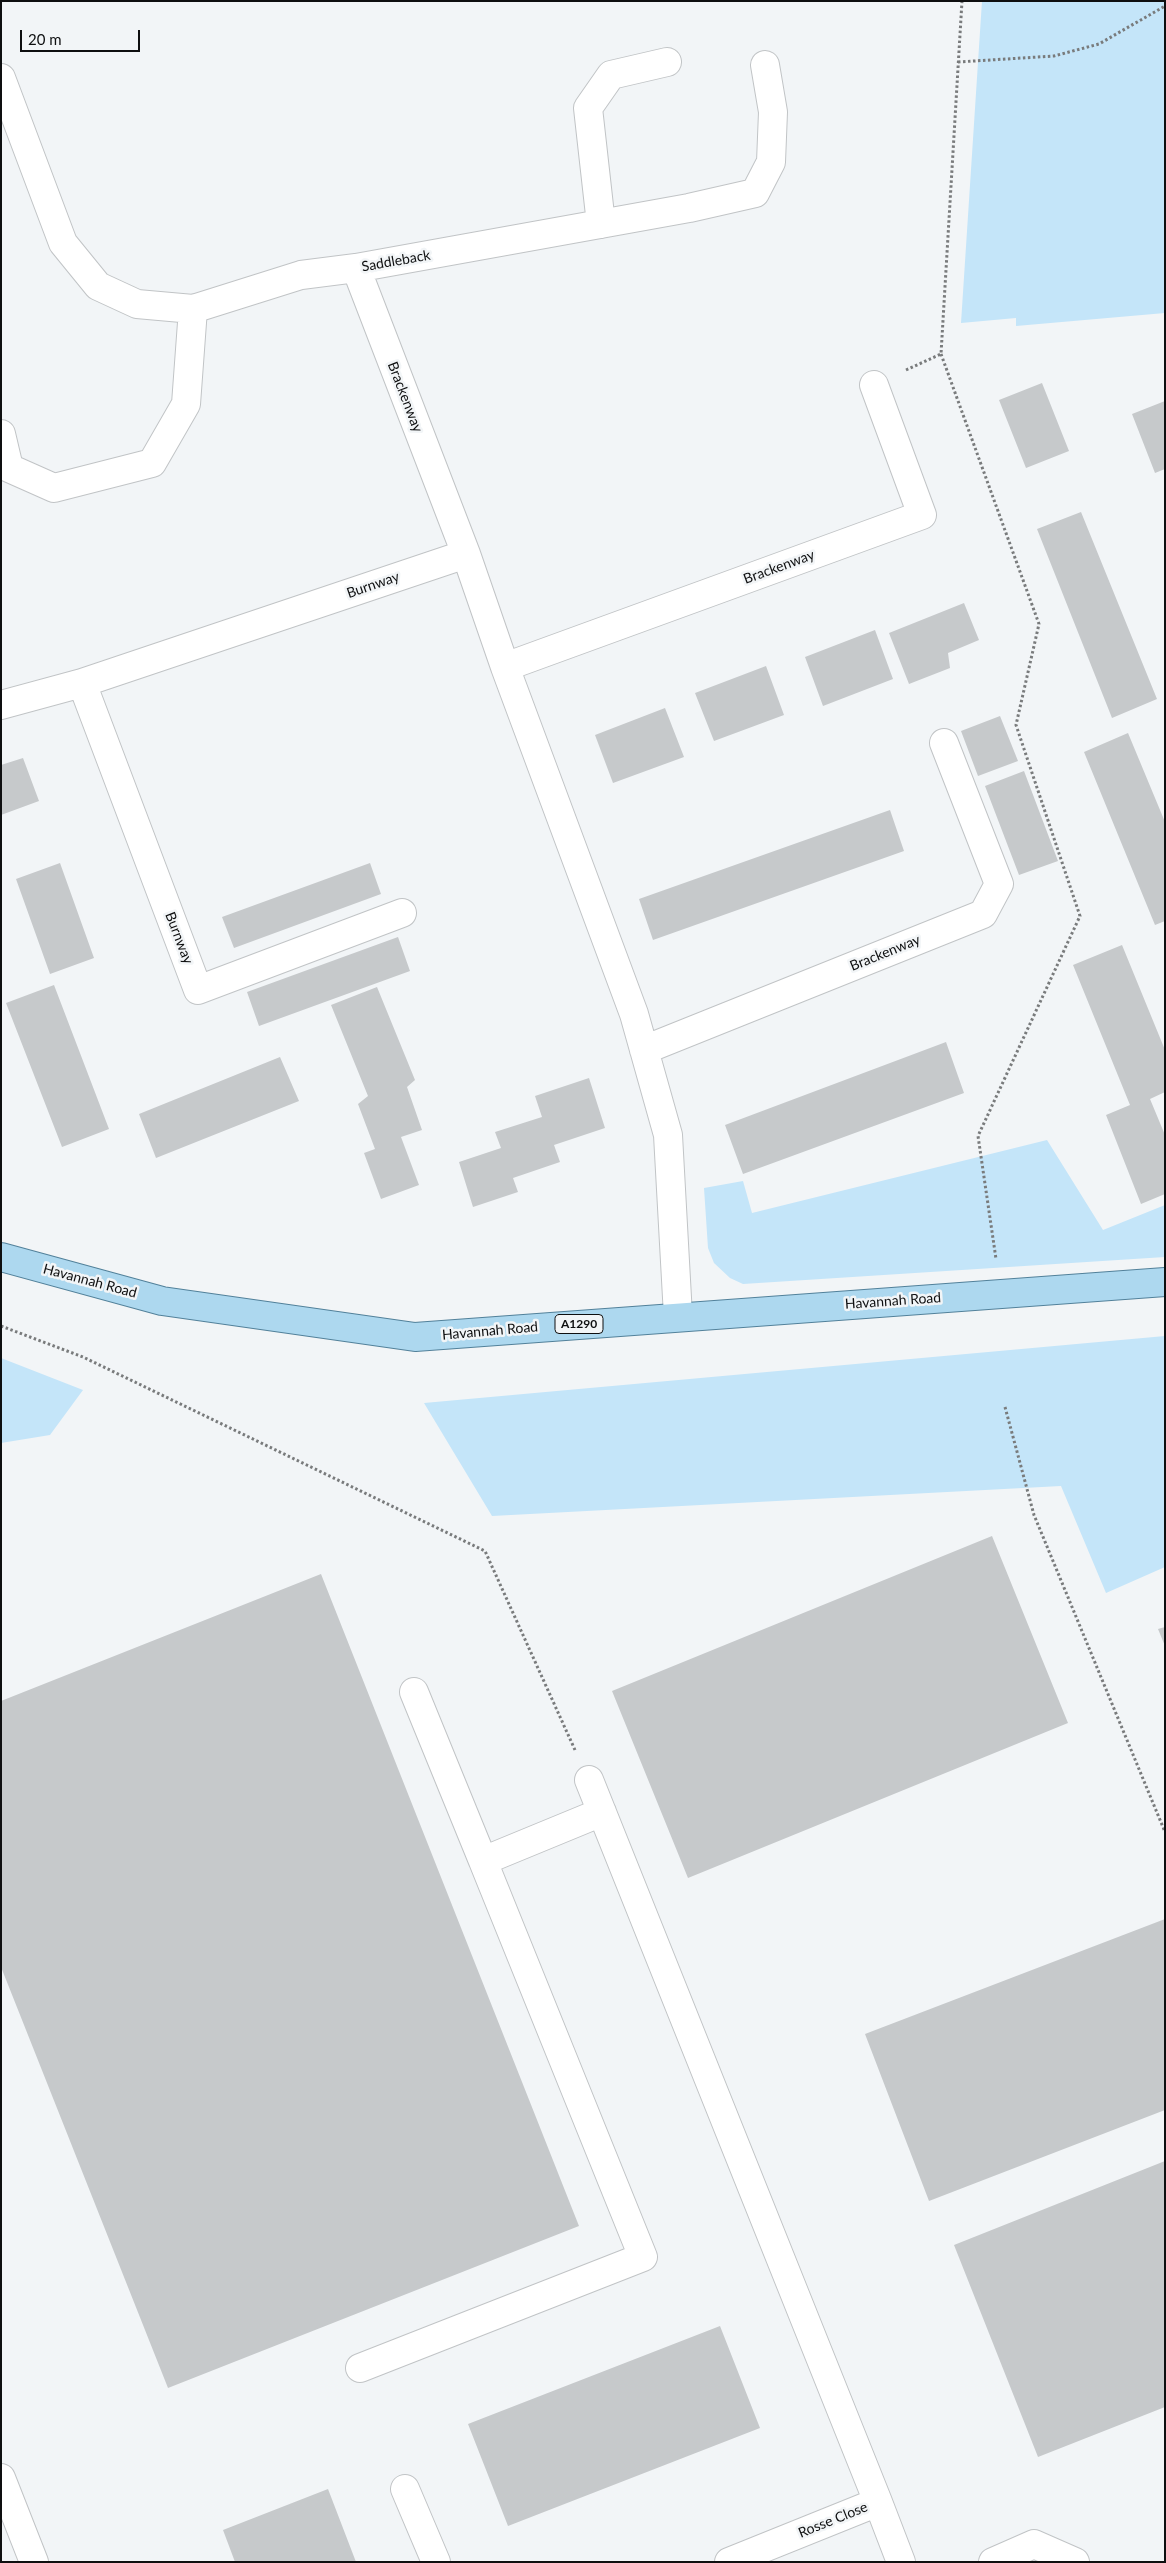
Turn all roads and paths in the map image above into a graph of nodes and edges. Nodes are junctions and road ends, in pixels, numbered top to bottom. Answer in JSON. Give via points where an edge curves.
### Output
{"nodes":[{"id":1,"x":962,"y":1,"type":"edge"},
{"id":2,"x":1165,"y":6,"type":"edge"},
{"id":3,"x":667,"y":62,"type":"dead end"},
{"id":4,"x":958,"y":62,"type":"junction"},
{"id":5,"x":766,"y":65,"type":"dead end"},
{"id":6,"x":1,"y":78,"type":"edge"},
{"id":7,"x":601,"y":224,"type":"junction"},
{"id":8,"x":356,"y":268,"type":"junction"},
{"id":9,"x":193,"y":309,"type":"junction"},
{"id":10,"x":940,"y":354,"type":"junction"},
{"id":11,"x":874,"y":384,"type":"joint"},
{"id":12,"x":1,"y":434,"type":"edge"},
{"id":13,"x":466,"y":554,"type":"junction"},
{"id":14,"x":505,"y":667,"type":"junction"},
{"id":15,"x":82,"y":683,"type":"junction"},
{"id":16,"x":1,"y":705,"type":"edge"},
{"id":17,"x":944,"y":743,"type":"dead end"},
{"id":18,"x":402,"y":913,"type":"dead end"},
{"id":19,"x":644,"y":1050,"type":"junction"},
{"id":20,"x":1,"y":1257,"type":"edge"},
{"id":21,"x":996,"y":1261,"type":"dead end"},
{"id":22,"x":1165,"y":1282,"type":"edge"},
{"id":23,"x":678,"y":1316,"type":"junction"},
{"id":24,"x":1,"y":1326,"type":"edge"},
{"id":25,"x":1005,"y":1407,"type":"dead end"},
{"id":26,"x":414,"y":1692,"type":"dead end"},
{"id":27,"x":589,"y":1780,"type":"joint"},
{"id":28,"x":602,"y":1812,"type":"junction"},
{"id":29,"x":1165,"y":1832,"type":"edge"},
{"id":30,"x":483,"y":1861,"type":"junction"},
{"id":31,"x":360,"y":2368,"type":"dead end"},
{"id":32,"x":1,"y":2478,"type":"edge"},
{"id":33,"x":405,"y":2489,"type":"dead end"},
{"id":34,"x":878,"y":2502,"type":"junction"},
{"id":35,"x":34,"y":2562,"type":"edge"},
{"id":36,"x":436,"y":2562,"type":"edge"},
{"id":37,"x":728,"y":2562,"type":"edge"},
{"id":38,"x":901,"y":2562,"type":"edge"},
{"id":39,"x":993,"y":2562,"type":"edge"},
{"id":40,"x":1075,"y":2562,"type":"edge"}],
"edges":[{"from":1,"to":4,"type":"path"},
{"from":2,"to":4,"type":"path","via":[[1099,44],[1054,56]]},
{"from":3,"to":7,"type":"street","via":[[611,75],[588,108]]},
{"from":4,"to":10,"type":"path"},
{"from":5,"to":7,"type":"street","name":"Saddleback","via":[[773,112],[770,162],[755,193]]},
{"from":6,"to":9,"type":"street","name":"Saddleback","via":[[63,243],[98,286],[137,304]]},
{"from":7,"to":8,"type":"street","name":"Saddleback"},
{"from":8,"to":9,"type":"street","name":"Saddleback","via":[[301,275]]},
{"from":8,"to":13,"type":"street","name":"Brackenway"},
{"from":9,"to":12,"type":"street","via":[[186,404],[152,463],[54,488],[9,468]]},
{"from":10,"to":11,"type":"path"},
{"from":10,"to":21,"type":"path","via":[[1039,624],[1016,725],[1080,916],[978,1136]]},
{"from":11,"to":14,"type":"street","name":"Brackenway","via":[[922,514]]},
{"from":13,"to":14,"type":"street","name":"Brackenway"},
{"from":13,"to":15,"type":"street","name":"Burnway"},
{"from":14,"to":19,"type":"street","name":"Brackenway","via":[[634,1014]]},
{"from":15,"to":16,"type":"street","name":"Burnway"},
{"from":15,"to":18,"type":"street","name":"Burnway","via":[[198,990]]},
{"from":17,"to":19,"type":"street","name":"Brackenway","via":[[999,884],[984,914]]},
{"from":19,"to":23,"type":"street","name":"Brackenway","via":[[668,1135]]},
{"from":20,"to":23,"type":"main road","name":"Havannah Road","number":"A1290","via":[[162,1301],[415,1337]]},
{"from":22,"to":23,"type":"main road","name":"Havannah Road","number":"A1290"},
{"from":24,"to":27,"type":"path","via":[[83,1357],[485,1552]]},
{"from":25,"to":29,"type":"path","via":[[1034,1516]]},
{"from":26,"to":30,"type":"street"},
{"from":27,"to":28,"type":"street"},
{"from":28,"to":30,"type":"street"},
{"from":28,"to":34,"type":"street"},
{"from":30,"to":31,"type":"street","via":[[643,2257]]},
{"from":32,"to":35,"type":"street"},
{"from":33,"to":36,"type":"street"},
{"from":34,"to":37,"type":"street","name":"Rosse Close"},
{"from":34,"to":38,"type":"street","name":"Rosse Close"},
{"from":39,"to":40,"type":"street","via":[[1034,2544]]}]}
